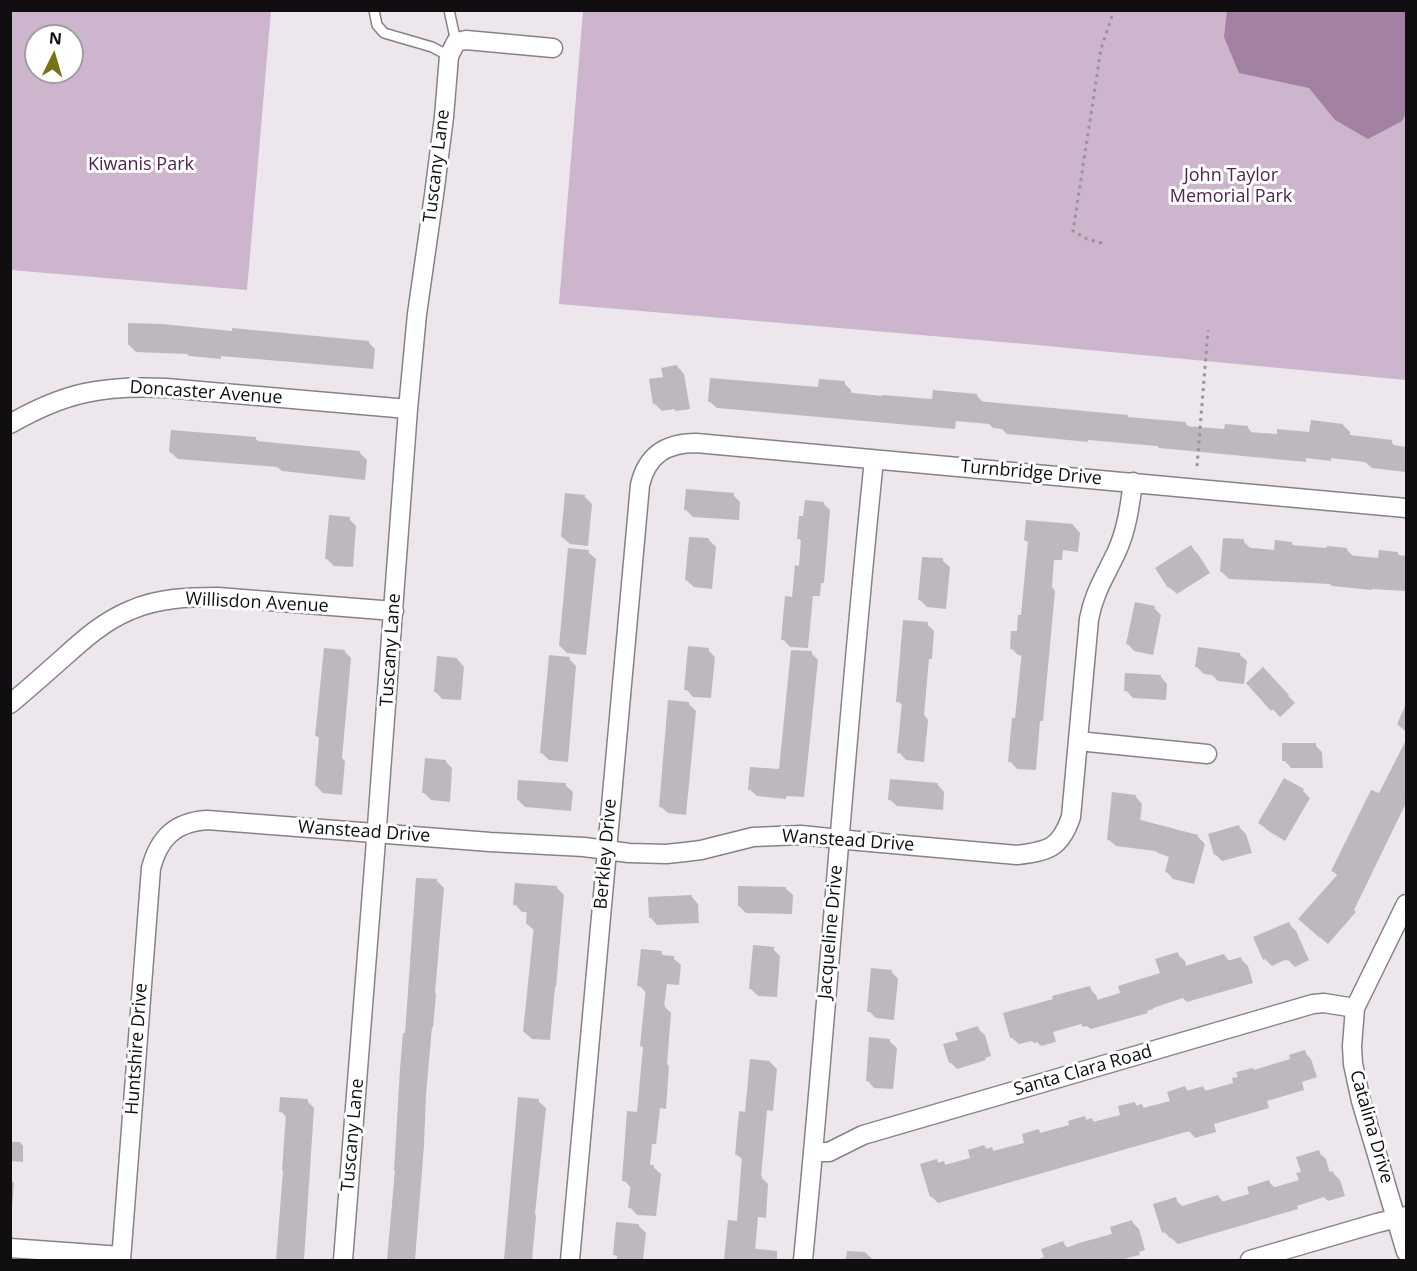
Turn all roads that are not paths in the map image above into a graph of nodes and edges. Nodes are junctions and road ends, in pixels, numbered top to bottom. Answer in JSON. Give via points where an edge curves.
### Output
{"nodes":[{"id":1,"x":374,"y":10,"type":"edge"},
{"id":2,"x":449,"y":10,"type":"edge"},
{"id":3,"x":553,"y":48,"type":"dead end"},
{"id":4,"x":452,"y":49,"type":"junction"},
{"id":5,"x":408,"y":409,"type":"junction"},
{"id":6,"x":10,"y":424,"type":"edge"},
{"id":7,"x":658,"y":453,"type":"joint"},
{"id":8,"x":874,"y":460,"type":"junction"},
{"id":9,"x":1133,"y":482,"type":"junction"},
{"id":10,"x":1407,"y":508,"type":"edge"},
{"id":11,"x":394,"y":611,"type":"junction"},
{"id":12,"x":10,"y":704,"type":"edge"},
{"id":13,"x":1078,"y":741,"type":"junction"},
{"id":14,"x":1207,"y":754,"type":"dead end"},
{"id":15,"x":377,"y":833,"type":"junction"},
{"id":16,"x":839,"y":839,"type":"junction"},
{"id":17,"x":162,"y":840,"type":"joint"},
{"id":18,"x":606,"y":849,"type":"junction"},
{"id":19,"x":1407,"y":904,"type":"edge"},
{"id":20,"x":1355,"y":1008,"type":"junction"},
{"id":21,"x":813,"y":1152,"type":"junction"},
{"id":22,"x":1401,"y":1217,"type":"edge"},
{"id":23,"x":10,"y":1248,"type":"edge"},
{"id":24,"x":1407,"y":1252,"type":"edge"},
{"id":25,"x":121,"y":1258,"type":"edge"},
{"id":26,"x":343,"y":1260,"type":"edge"},
{"id":27,"x":570,"y":1260,"type":"edge"},
{"id":28,"x":803,"y":1260,"type":"edge"},
{"id":29,"x":1250,"y":1260,"type":"edge"}],
"edges":[{"from":1,"to":4,"type":"lane","via":[[376,25],[384,33]]},
{"from":2,"to":4,"type":"lane"},
{"from":3,"to":4,"type":"street","via":[[466,40]]},
{"from":4,"to":5,"type":"street","name":"Tuscany Lane"},
{"from":5,"to":6,"type":"street","name":"Doncaster Avenue","via":[[129,387],[72,396]]},
{"from":5,"to":11,"type":"street","name":"Tuscany Lane"},
{"from":7,"to":8,"type":"street","name":"Turnbridge Drive","via":[[696,443]]},
{"from":7,"to":18,"type":"street","name":"Berkley Drive","via":[[646,467],[640,485]]},
{"from":8,"to":9,"type":"street","name":"Turnbridge Drive"},
{"from":8,"to":16,"type":"street","name":"Jacqueline Drive"},
{"from":9,"to":10,"type":"street","name":"Turnbridge Drive"},
{"from":9,"to":13,"type":"street","name":"Wanstead Drive","via":[[1123,537],[1092,605]]},
{"from":11,"to":12,"type":"street","name":"Willisdon Avenue","via":[[218,597],[153,603],[111,619]]},
{"from":11,"to":15,"type":"street","name":"Tuscany Lane"},
{"from":13,"to":14,"type":"street"},
{"from":13,"to":16,"type":"street","name":"Wanstead Drive","via":[[1071,817],[1067,830],[1050,849],[1017,855]]},
{"from":15,"to":17,"type":"street","name":"Wanstead Drive","via":[[197,820]]},
{"from":15,"to":18,"type":"street","name":"Wanstead Drive"},
{"from":15,"to":26,"type":"street","name":"Tuscany Lane"},
{"from":16,"to":18,"type":"street","name":"Wanstead Drive","via":[[801,835],[753,837],[666,854]]},
{"from":16,"to":21,"type":"street","name":"Jacqueline Drive"},
{"from":17,"to":25,"type":"street","name":"Huntshire Drive","via":[[151,868]]},
{"from":18,"to":27,"type":"street","name":"Berkley Drive"},
{"from":19,"to":20,"type":"street","name":"Catalina Drive"},
{"from":20,"to":21,"type":"street","name":"Santa Clara Road","via":[[1313,1004],[863,1136],[829,1152]]},
{"from":20,"to":22,"type":"street","name":"Catalina Drive","via":[[1352,1046],[1356,1080]]},
{"from":21,"to":28,"type":"street","name":"Jacqueline Drive"},
{"from":22,"to":24,"type":"street","name":"Catalina Drive"},
{"from":22,"to":29,"type":"street"},
{"from":23,"to":25,"type":"street"}]}
